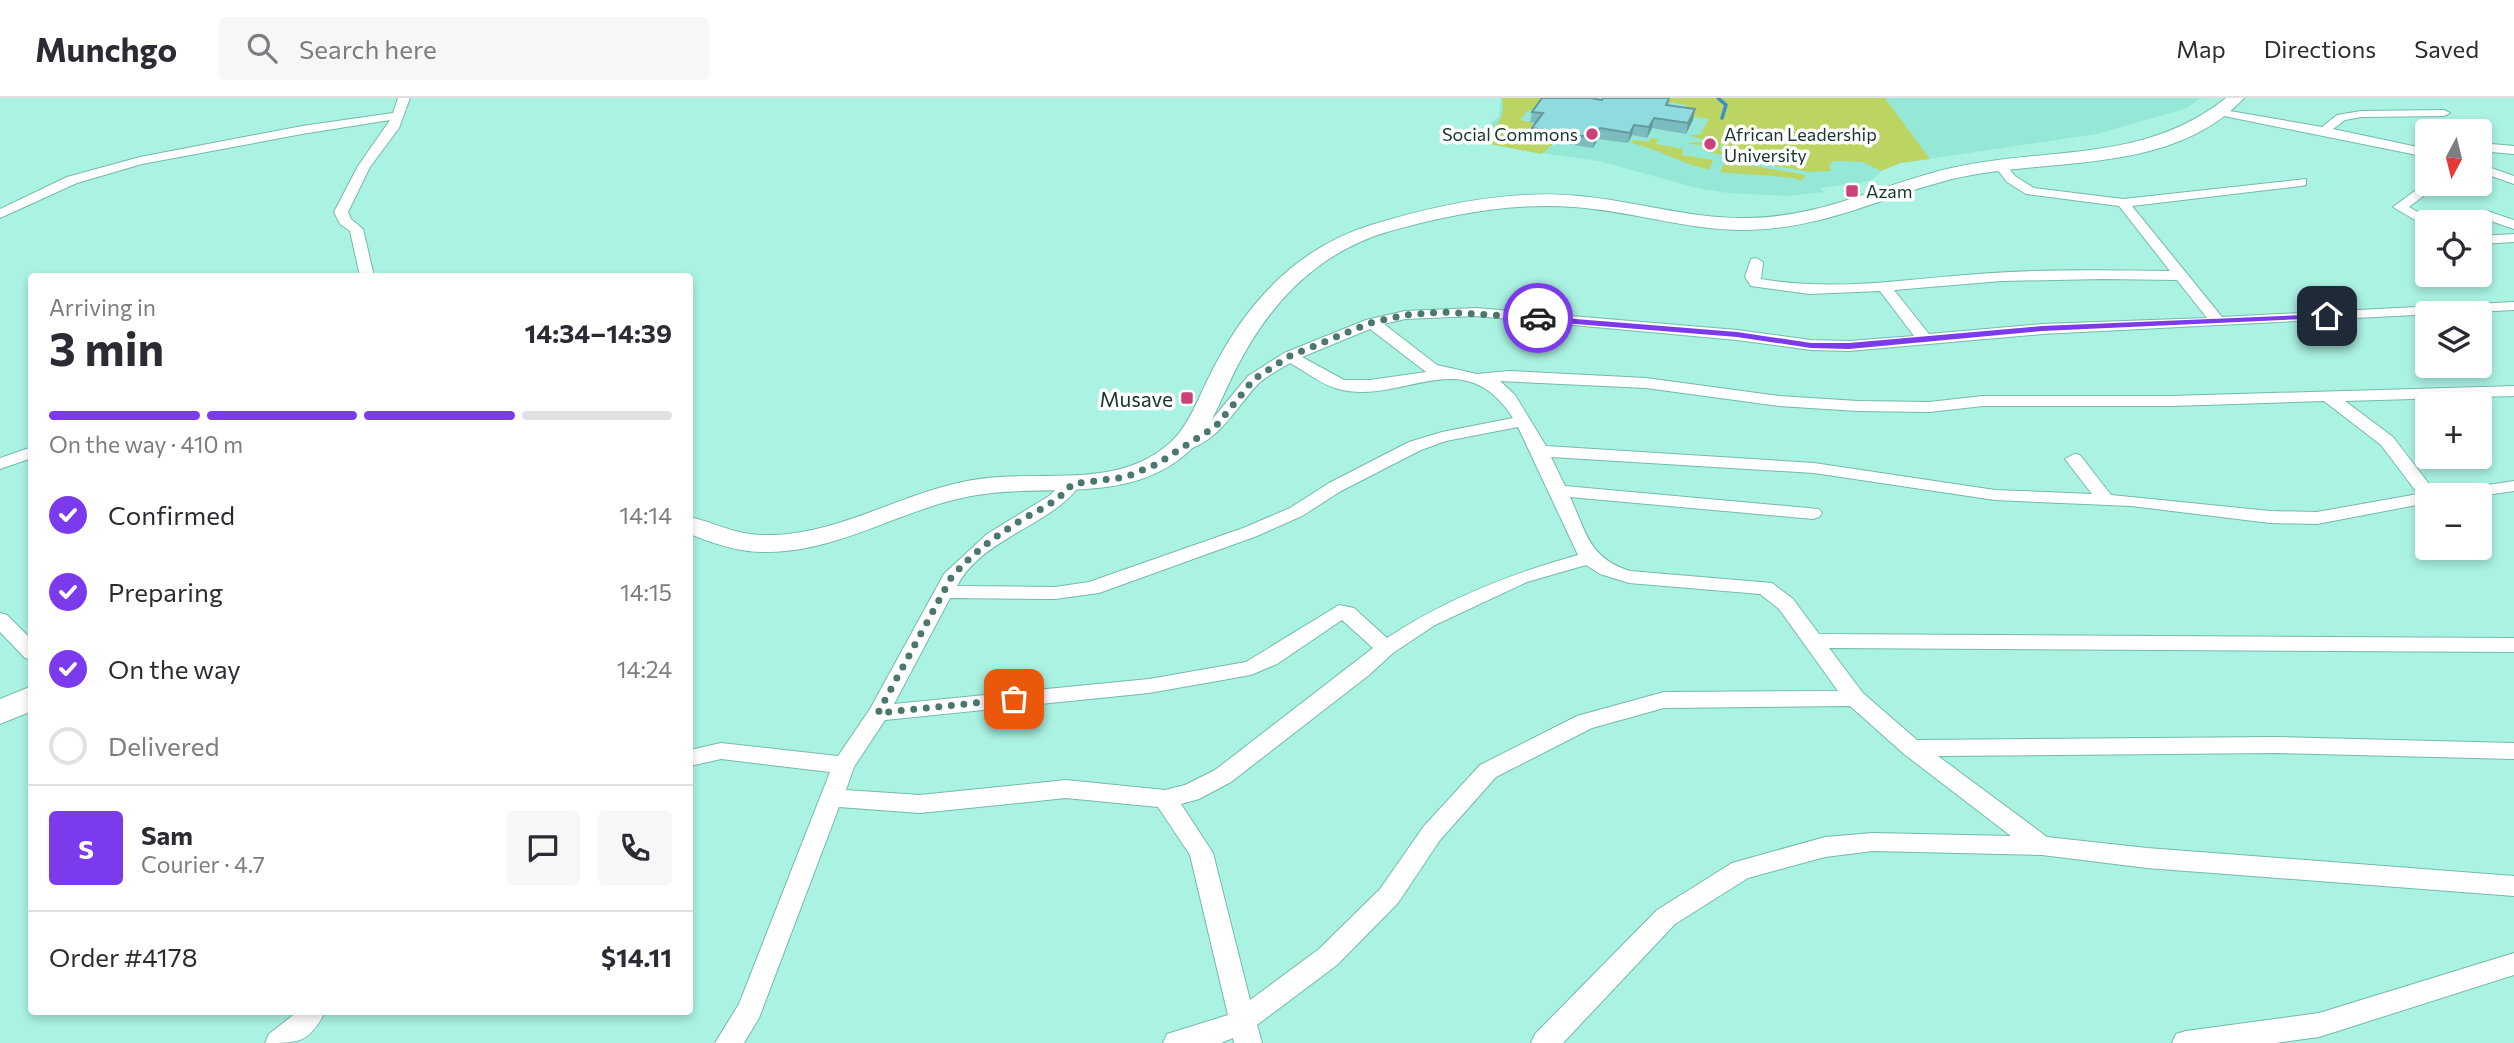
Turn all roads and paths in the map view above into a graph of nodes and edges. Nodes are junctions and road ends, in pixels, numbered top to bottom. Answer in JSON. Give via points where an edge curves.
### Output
{"nodes":[{"id":1,"x":404,"y":98,"type":"edge"},
{"id":2,"x":2236,"y":98,"type":"edge"},
{"id":3,"x":2218,"y":112,"type":"junction"},
{"id":4,"x":396,"y":116,"type":"junction"},
{"id":5,"x":2449,"y":116,"type":"dead end"},
{"id":6,"x":2324,"y":131,"type":"junction"},
{"id":7,"x":2492,"y":149,"type":"edge"},
{"id":8,"x":2415,"y":150,"type":"edge"},
{"id":9,"x":2514,"y":150,"type":"edge"},
{"id":10,"x":1999,"y":164,"type":"junction"},
{"id":11,"x":2492,"y":172,"type":"edge"},
{"id":12,"x":2510,"y":177,"type":"edge"},
{"id":13,"x":2301,"y":182,"type":"dead end"},
{"id":14,"x":2416,"y":196,"type":"edge"},
{"id":15,"x":2123,"y":203,"type":"junction"},
{"id":16,"x":0,"y":214,"type":"edge"},
{"id":17,"x":2415,"y":216,"type":"edge"},
{"id":18,"x":2492,"y":217,"type":"edge"},
{"id":19,"x":2514,"y":225,"type":"edge"},
{"id":20,"x":2514,"y":238,"type":"edge"},
{"id":21,"x":2492,"y":239,"type":"edge"},
{"id":22,"x":1756,"y":262,"type":"dead end"},
{"id":23,"x":366,"y":273,"type":"edge"},
{"id":24,"x":2180,"y":276,"type":"junction"},
{"id":25,"x":1884,"y":287,"type":"junction"},
{"id":26,"x":2514,"y":306,"type":"edge"},
{"id":27,"x":2218,"y":322,"type":"junction"},
{"id":28,"x":1370,"y":323,"type":"junction"},
{"id":29,"x":1925,"y":339,"type":"junction"},
{"id":30,"x":1290,"y":356,"type":"junction"},
{"id":31,"x":1444,"y":374,"type":"junction"},
{"id":32,"x":1471,"y":379,"type":"junction"},
{"id":33,"x":2514,"y":391,"type":"edge"},
{"id":34,"x":2329,"y":397,"type":"junction"},
{"id":35,"x":1523,"y":421,"type":"junction"},
{"id":36,"x":1180,"y":447,"type":"junction"},
{"id":37,"x":1538,"y":451,"type":"junction"},
{"id":38,"x":28,"y":454,"type":"edge"},
{"id":39,"x":2074,"y":458,"type":"dead end"},
{"id":40,"x":0,"y":464,"type":"edge"},
{"id":41,"x":2417,"y":483,"type":"edge"},
{"id":42,"x":1072,"y":484,"type":"junction"},
{"id":43,"x":2514,"y":486,"type":"edge"},
{"id":44,"x":2492,"y":489,"type":"edge"},
{"id":45,"x":1556,"y":490,"type":"junction"},
{"id":46,"x":2415,"y":499,"type":"edge"},
{"id":47,"x":2105,"y":500,"type":"junction"},
{"id":48,"x":1813,"y":513,"type":"dead end"},
{"id":49,"x":693,"y":526,"type":"edge"},
{"id":50,"x":1589,"y":558,"type":"junction"},
{"id":51,"x":944,"y":592,"type":"junction"},
{"id":52,"x":0,"y":620,"type":"edge"},
{"id":53,"x":1811,"y":641,"type":"junction"},
{"id":54,"x":2514,"y":645,"type":"edge"},
{"id":55,"x":1386,"y":648,"type":"junction"},
{"id":56,"x":28,"y":649,"type":"edge"},
{"id":57,"x":28,"y":698,"type":"edge"},
{"id":58,"x":1855,"y":698,"type":"junction"},
{"id":59,"x":0,"y":713,"type":"edge"},
{"id":60,"x":878,"y":713,"type":"junction"},
{"id":61,"x":1912,"y":748,"type":"junction"},
{"id":62,"x":2514,"y":751,"type":"edge"},
{"id":63,"x":693,"y":757,"type":"edge"},
{"id":64,"x":844,"y":765,"type":"junction"},
{"id":65,"x":830,"y":798,"type":"junction"},
{"id":66,"x":1165,"y":799,"type":"junction"},
{"id":67,"x":2042,"y":846,"type":"junction"},
{"id":68,"x":2514,"y":886,"type":"edge"},
{"id":69,"x":2514,"y":964,"type":"edge"},
{"id":70,"x":310,"y":1015,"type":"edge"},
{"id":71,"x":1245,"y":1033,"type":"edge"},
{"id":72,"x":279,"y":1043,"type":"edge"},
{"id":73,"x":729,"y":1043,"type":"edge"},
{"id":74,"x":1177,"y":1043,"type":"edge"},
{"id":75,"x":1545,"y":1043,"type":"edge"},
{"id":76,"x":2186,"y":1043,"type":"edge"}],
"edges":[{"from":1,"to":4,"type":"street"},
{"from":2,"to":3,"type":"main road"},
{"from":3,"to":6,"type":"street"},
{"from":3,"to":10,"type":"main road","via":[[2179,134],[2138,146]]},
{"from":4,"to":16,"type":"street","via":[[140,161],[72,180]]},
{"from":4,"to":23,"type":"street","via":[[341,212],[356,229]]},
{"from":5,"to":6,"type":"street","via":[[2389,112],[2341,117]]},
{"from":6,"to":8,"type":"street"},
{"from":7,"to":9,"type":"street"},
{"from":10,"to":15,"type":"street","via":[[2011,179],[2031,191]]},
{"from":10,"to":36,"type":"main road","via":[[1954,173],[1817,217],[1778,222],[1702,221],[1537,200],[1466,209],[1375,230],[1322,253],[1282,284],[1234,345]]},
{"from":11,"to":12,"type":"street"},
{"from":13,"to":15,"type":"street"},
{"from":14,"to":17,"type":"street","via":[[2400,207]]},
{"from":15,"to":24,"type":"street"},
{"from":18,"to":19,"type":"street"},
{"from":20,"to":21,"type":"street"},
{"from":22,"to":25,"type":"street","via":[[1752,277],[1765,285]]},
{"from":24,"to":25,"type":"street","via":[[1977,278]]},
{"from":24,"to":27,"type":"street"},
{"from":25,"to":29,"type":"street"},
{"from":26,"to":27,"type":"street"},
{"from":27,"to":29,"type":"street","via":[[2042,328]]},
{"from":28,"to":29,"type":"street","via":[[1405,315],[1476,312],[1811,345]]},
{"from":28,"to":30,"type":"street"},
{"from":28,"to":31,"type":"street"},
{"from":30,"to":31,"type":"street","via":[[1341,385]]},
{"from":30,"to":36,"type":"street","via":[[1247,385],[1216,426]]},
{"from":31,"to":32,"type":"street"},
{"from":32,"to":34,"type":"street","via":[[1509,376],[1646,383],[1779,401],[1858,406]]},
{"from":32,"to":35,"type":"street","via":[[1499,388]]},
{"from":33,"to":34,"type":"street"},
{"from":34,"to":41,"type":"street","via":[[2387,441]]},
{"from":35,"to":37,"type":"street"},
{"from":35,"to":51,"type":"street","via":[[1415,446],[1296,512],[1093,588],[1055,593]]},
{"from":36,"to":42,"type":"main road","via":[[1140,472]]},
{"from":37,"to":45,"type":"street"},
{"from":37,"to":47,"type":"street","via":[[1814,468],[1995,495]]},
{"from":38,"to":40,"type":"street"},
{"from":39,"to":47,"type":"street"},
{"from":42,"to":49,"type":"main road","via":[[973,487],[829,536],[794,541],[720,538]]},
{"from":42,"to":51,"type":"street","via":[[1063,496],[967,559]]},
{"from":43,"to":44,"type":"street"},
{"from":45,"to":48,"type":"street"},
{"from":45,"to":50,"type":"street"},
{"from":46,"to":47,"type":"street","via":[[2317,518]]},
{"from":50,"to":53,"type":"street","via":[[1629,577],[1765,588],[1786,604]]},
{"from":50,"to":55,"type":"street","via":[[1482,594],[1427,620]]},
{"from":51,"to":60,"type":"street"},
{"from":52,"to":56,"type":"street"},
{"from":53,"to":54,"type":"street"},
{"from":53,"to":58,"type":"street"},
{"from":55,"to":60,"type":"street","via":[[1347,613],[1339,612],[1270,659],[1240,670],[1149,686]]},
{"from":55,"to":66,"type":"street","via":[[1223,776],[1191,793]]},
{"from":57,"to":59,"type":"main road"},
{"from":58,"to":61,"type":"street"},
{"from":58,"to":71,"type":"street","via":[[1664,700],[1585,722],[1488,771],[1432,833],[1389,896]]},
{"from":60,"to":64,"type":"street"},
{"from":61,"to":62,"type":"street","via":[[2274,745]]},
{"from":61,"to":67,"type":"street"},
{"from":63,"to":64,"type":"street","via":[[721,751]]},
{"from":64,"to":65,"type":"street"},
{"from":65,"to":66,"type":"street","via":[[920,804],[1066,789]]},
{"from":65,"to":73,"type":"street","via":[[750,1010]]},
{"from":66,"to":71,"type":"street","via":[[1201,853]]},
{"from":67,"to":68,"type":"street"},
{"from":67,"to":75,"type":"street","via":[[1873,842],[1825,847],[1741,870],[1666,917]]},
{"from":69,"to":76,"type":"street","via":[[2319,1025]]},
{"from":70,"to":72,"type":"street"},
{"from":71,"to":74,"type":"street"}]}
